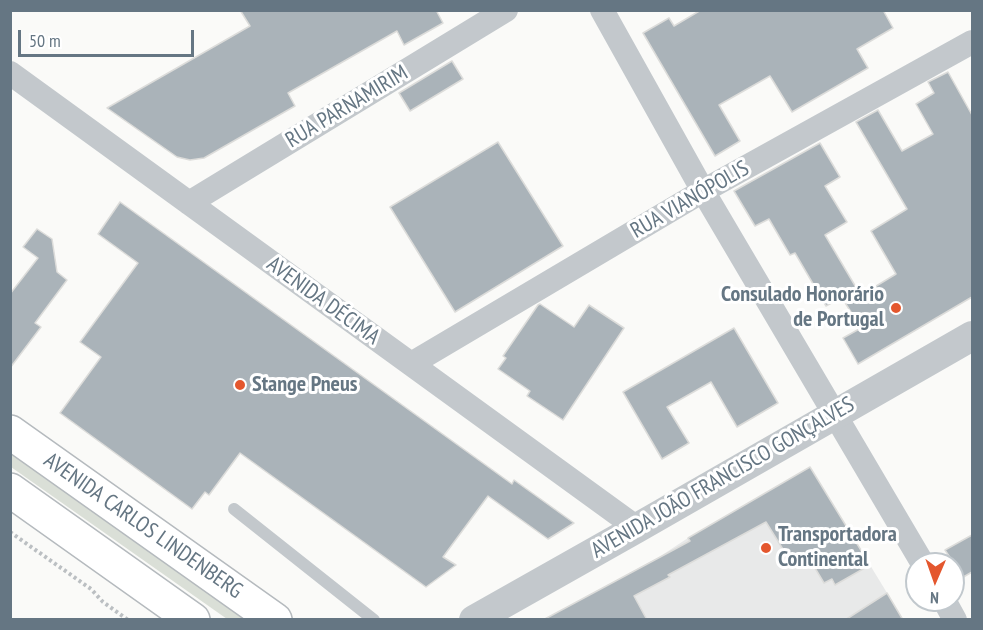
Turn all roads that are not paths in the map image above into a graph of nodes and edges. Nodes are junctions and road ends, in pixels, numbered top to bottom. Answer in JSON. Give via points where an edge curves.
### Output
{"nodes":[{"id":1,"x":506,"y":10,"type":"edge"},
{"id":2,"x":602,"y":10,"type":"edge"},
{"id":3,"x":972,"y":42,"type":"edge"},
{"id":4,"x":10,"y":73,"type":"edge"},
{"id":5,"x":703,"y":191,"type":"junction"},
{"id":6,"x":189,"y":203,"type":"junction"},
{"id":7,"x":972,"y":336,"type":"edge"},
{"id":8,"x":411,"y":364,"type":"junction"},
{"id":9,"x":835,"y":415,"type":"junction"},
{"id":10,"x":10,"y":432,"type":"edge"},
{"id":11,"x":10,"y":490,"type":"edge"},
{"id":12,"x":234,"y":509,"type":"dead end"},
{"id":13,"x":637,"y":528,"type":"junction"},
{"id":14,"x":916,"y":552,"type":"edge"},
{"id":15,"x":193,"y":620,"type":"edge"},
{"id":16,"x":275,"y":620,"type":"edge"},
{"id":17,"x":374,"y":620,"type":"edge"},
{"id":18,"x":474,"y":620,"type":"edge"}],
"edges":[{"from":1,"to":6,"type":"street","name":"RUA PARNAMIRIM"},
{"from":2,"to":5,"type":"street"},
{"from":3,"to":5,"type":"street","name":"RUA VIANÓPOLIS"},
{"from":4,"to":6,"type":"street","name":"AVENIDA DÉCIMA"},
{"from":5,"to":8,"type":"street","name":"RUA VIANÓPOLIS"},
{"from":5,"to":9,"type":"street"},
{"from":6,"to":8,"type":"street","name":"AVENIDA DÉCIMA"},
{"from":7,"to":9,"type":"street","name":"AVENIDA JOÃO FRANCISCO GONÇALVES"},
{"from":8,"to":13,"type":"street","name":"AVENIDA DÉCIMA"},
{"from":9,"to":13,"type":"street","name":"AVENIDA JOÃO FRANCISCO GONÇALVES"},
{"from":9,"to":14,"type":"street"},
{"from":10,"to":16,"type":"main road","name":"AVENIDA CARLOS LINDENBERG"},
{"from":11,"to":15,"type":"main road","name":"AVENIDA CARLOS LINDENBERG"},
{"from":12,"to":17,"type":"lane"},
{"from":13,"to":18,"type":"street","name":"AVENIDA JOÃO FRANCISCO GONÇALVES"}]}
